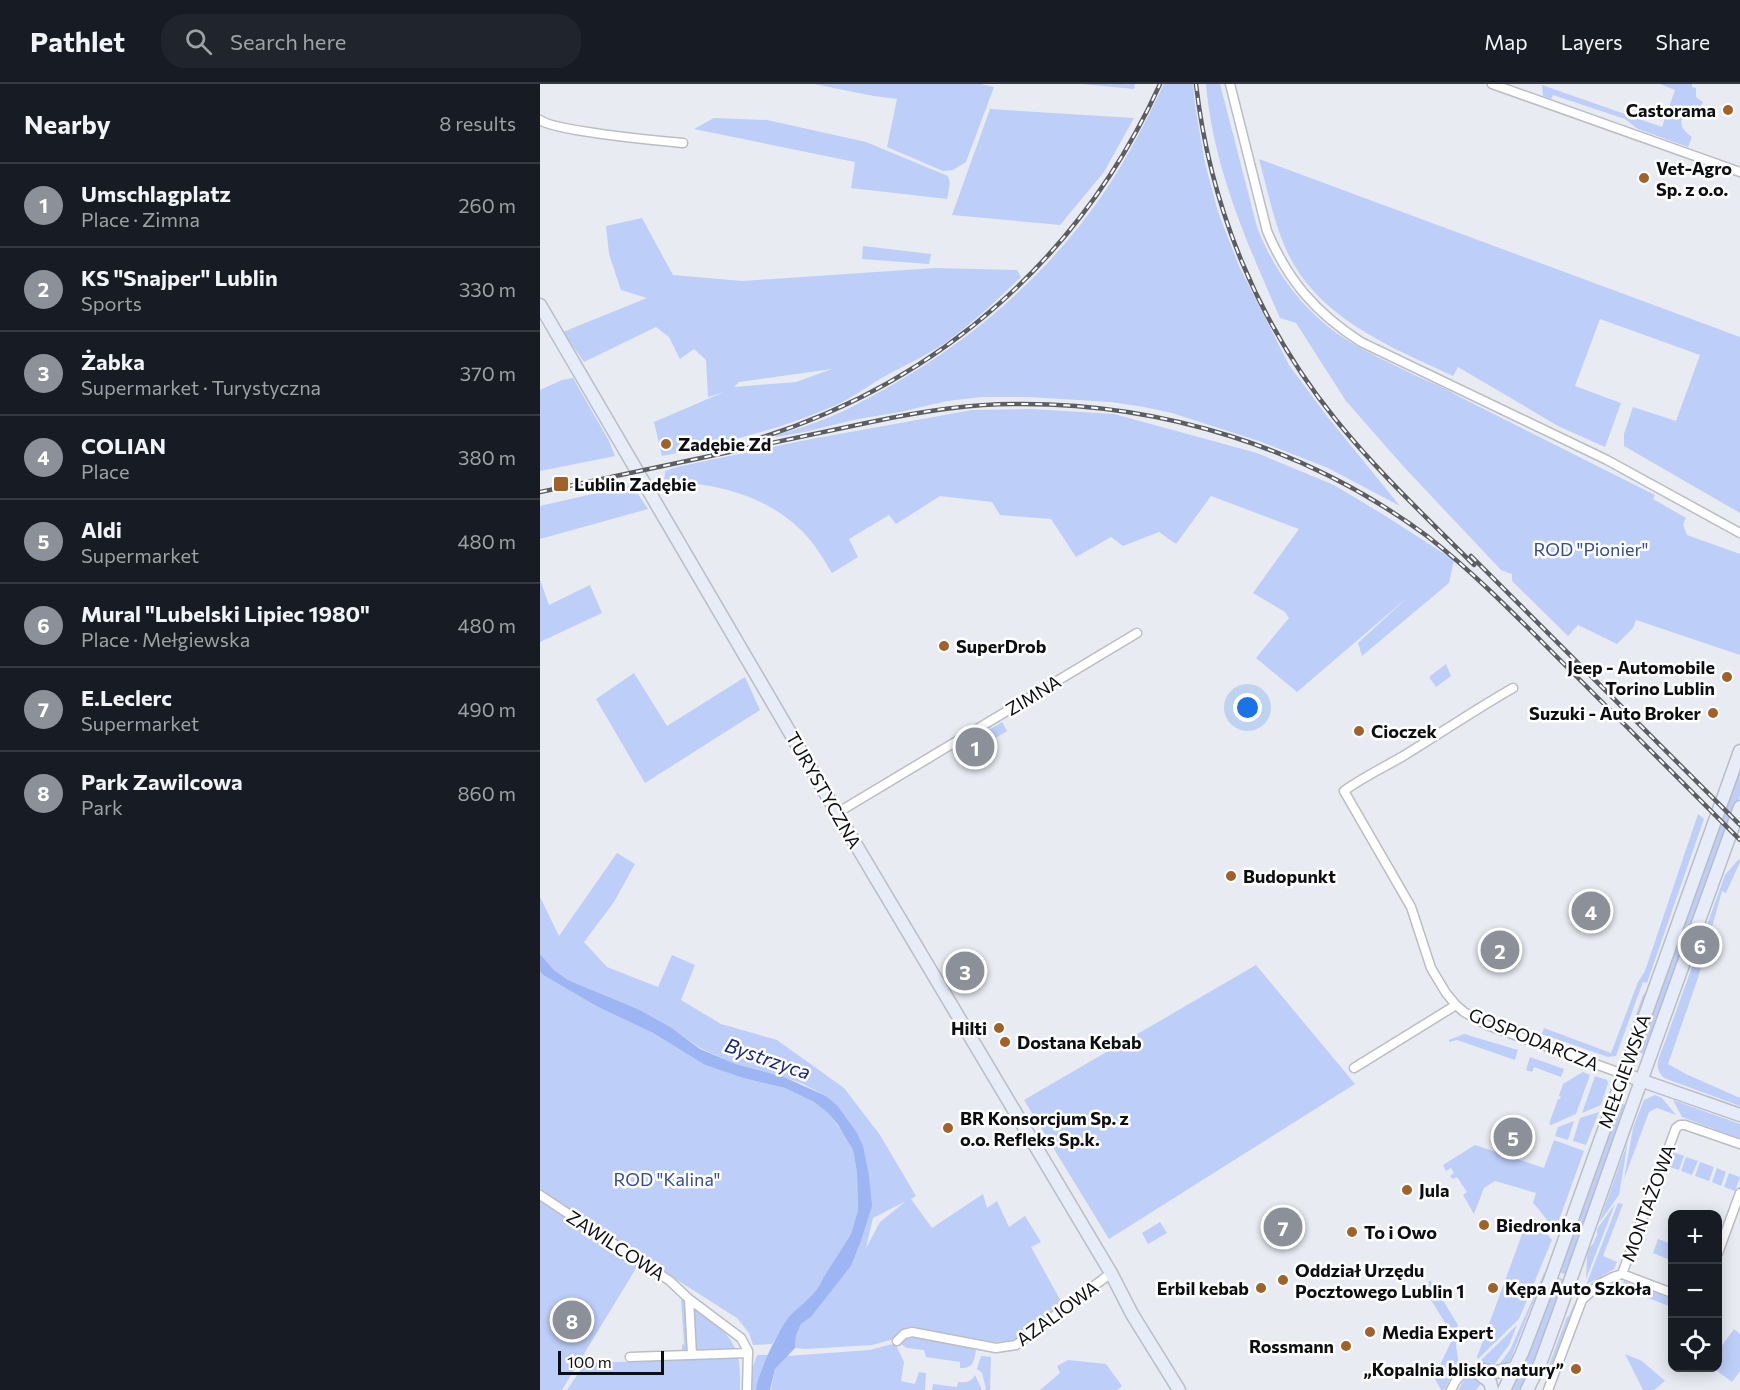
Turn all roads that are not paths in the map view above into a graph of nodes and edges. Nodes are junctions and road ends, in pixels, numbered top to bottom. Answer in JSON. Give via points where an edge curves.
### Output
{"nodes":[{"id":1,"x":1230,"y":84,"type":"edge"},
{"id":2,"x":1492,"y":84,"type":"edge"},
{"id":3,"x":540,"y":120,"type":"edge"},
{"id":4,"x":683,"y":143,"type":"dead end"},
{"id":5,"x":1740,"y":172,"type":"edge"},
{"id":6,"x":540,"y":305,"type":"edge"},
{"id":7,"x":1740,"y":533,"type":"edge"},
{"id":8,"x":1137,"y":633,"type":"dead end"},
{"id":9,"x":1513,"y":688,"type":"dead end"},
{"id":10,"x":1740,"y":751,"type":"edge"},
{"id":11,"x":1740,"y":807,"type":"edge"},
{"id":12,"x":837,"y":813,"type":"junction"},
{"id":13,"x":1456,"y":1005,"type":"junction"},
{"id":14,"x":1354,"y":1068,"type":"dead end"},
{"id":15,"x":1623,"y":1074,"type":"junction"},
{"id":16,"x":1641,"y":1080,"type":"junction"},
{"id":17,"x":1740,"y":1115,"type":"edge"},
{"id":18,"x":1740,"y":1144,"type":"edge"},
{"id":19,"x":1740,"y":1193,"type":"edge"},
{"id":20,"x":540,"y":1195,"type":"edge"},
{"id":21,"x":1722,"y":1241,"type":"edge"},
{"id":22,"x":1111,"y":1273,"type":"junction"},
{"id":23,"x":1622,"y":1274,"type":"junction"},
{"id":24,"x":1668,"y":1291,"type":"edge"},
{"id":25,"x":689,"y":1299,"type":"junction"},
{"id":26,"x":897,"y":1341,"type":"dead end"},
{"id":27,"x":748,"y":1353,"type":"junction"},
{"id":28,"x":692,"y":1355,"type":"junction"},
{"id":29,"x":630,"y":1357,"type":"dead end"},
{"id":30,"x":1515,"y":1368,"type":"junction"},
{"id":31,"x":1472,"y":1371,"type":"junction"},
{"id":32,"x":747,"y":1390,"type":"edge"},
{"id":33,"x":1179,"y":1390,"type":"edge"},
{"id":34,"x":1187,"y":1390,"type":"edge"},
{"id":35,"x":1451,"y":1390,"type":"edge"},
{"id":36,"x":1492,"y":1390,"type":"edge"},
{"id":37,"x":1504,"y":1390,"type":"edge"},
{"id":38,"x":1527,"y":1390,"type":"edge"},
{"id":39,"x":1548,"y":1390,"type":"edge"}],
"edges":[{"from":1,"to":7,"type":"street","via":[[1267,231],[1291,276],[1320,312],[1361,342],[1607,460]]},
{"from":2,"to":5,"type":"street"},
{"from":3,"to":4,"type":"street","via":[[565,128]]},
{"from":6,"to":12,"type":"main road","name":"TURYSTYCZNA"},
{"from":8,"to":12,"type":"street","name":"ZIMNA"},
{"from":9,"to":13,"type":"street","name":"GOSPODARCZA","via":[[1344,791],[1411,907],[1431,968]]},
{"from":10,"to":15,"type":"main road","name":"MEŁGIEWSKA"},
{"from":11,"to":16,"type":"main road","name":"MEŁGIEWSKA"},
{"from":12,"to":22,"type":"main road","name":"TURYSTYCZNA"},
{"from":13,"to":14,"type":"street"},
{"from":13,"to":15,"type":"street","name":"GOSPODARCZA","via":[[1487,1025]]},
{"from":15,"to":16,"type":"main road","name":"GOSPODARCZA"},
{"from":15,"to":30,"type":"main road","name":"MEŁGIEWSKA"},
{"from":16,"to":17,"type":"main road","name":"GOSPODARCZA"},
{"from":16,"to":38,"type":"main road","name":"MEŁGIEWSKA","via":[[1558,1315]]},
{"from":18,"to":23,"type":"street","name":"MONTAŻOWA","via":[[1685,1125],[1676,1128]]},
{"from":19,"to":21,"type":"street"},
{"from":20,"to":25,"type":"street","name":"ZAWILCOWA","via":[[670,1281]]},
{"from":22,"to":26,"type":"street","name":"AZALIOWA","via":[[1016,1345],[996,1348],[912,1332]]},
{"from":22,"to":33,"type":"main road","name":"TURYSTYCZNA"},
{"from":22,"to":34,"type":"main road","name":"TURYSTYCZNA"},
{"from":23,"to":24,"type":"street"},
{"from":23,"to":39,"type":"street","name":"MONTAŻOWA","via":[[1599,1284],[1582,1300]]},
{"from":25,"to":27,"type":"street","name":"ZAWILCOWA","via":[[741,1338]]},
{"from":25,"to":28,"type":"street"},
{"from":27,"to":28,"type":"street"},
{"from":27,"to":32,"type":"street"},
{"from":28,"to":29,"type":"street"},
{"from":30,"to":31,"type":"main road","via":[[1491,1373]]},
{"from":30,"to":37,"type":"main road","name":"MEŁGIEWSKA"},
{"from":31,"to":35,"type":"street","via":[[1456,1379]]},
{"from":31,"to":36,"type":"main road","via":[[1490,1382]]}]}
